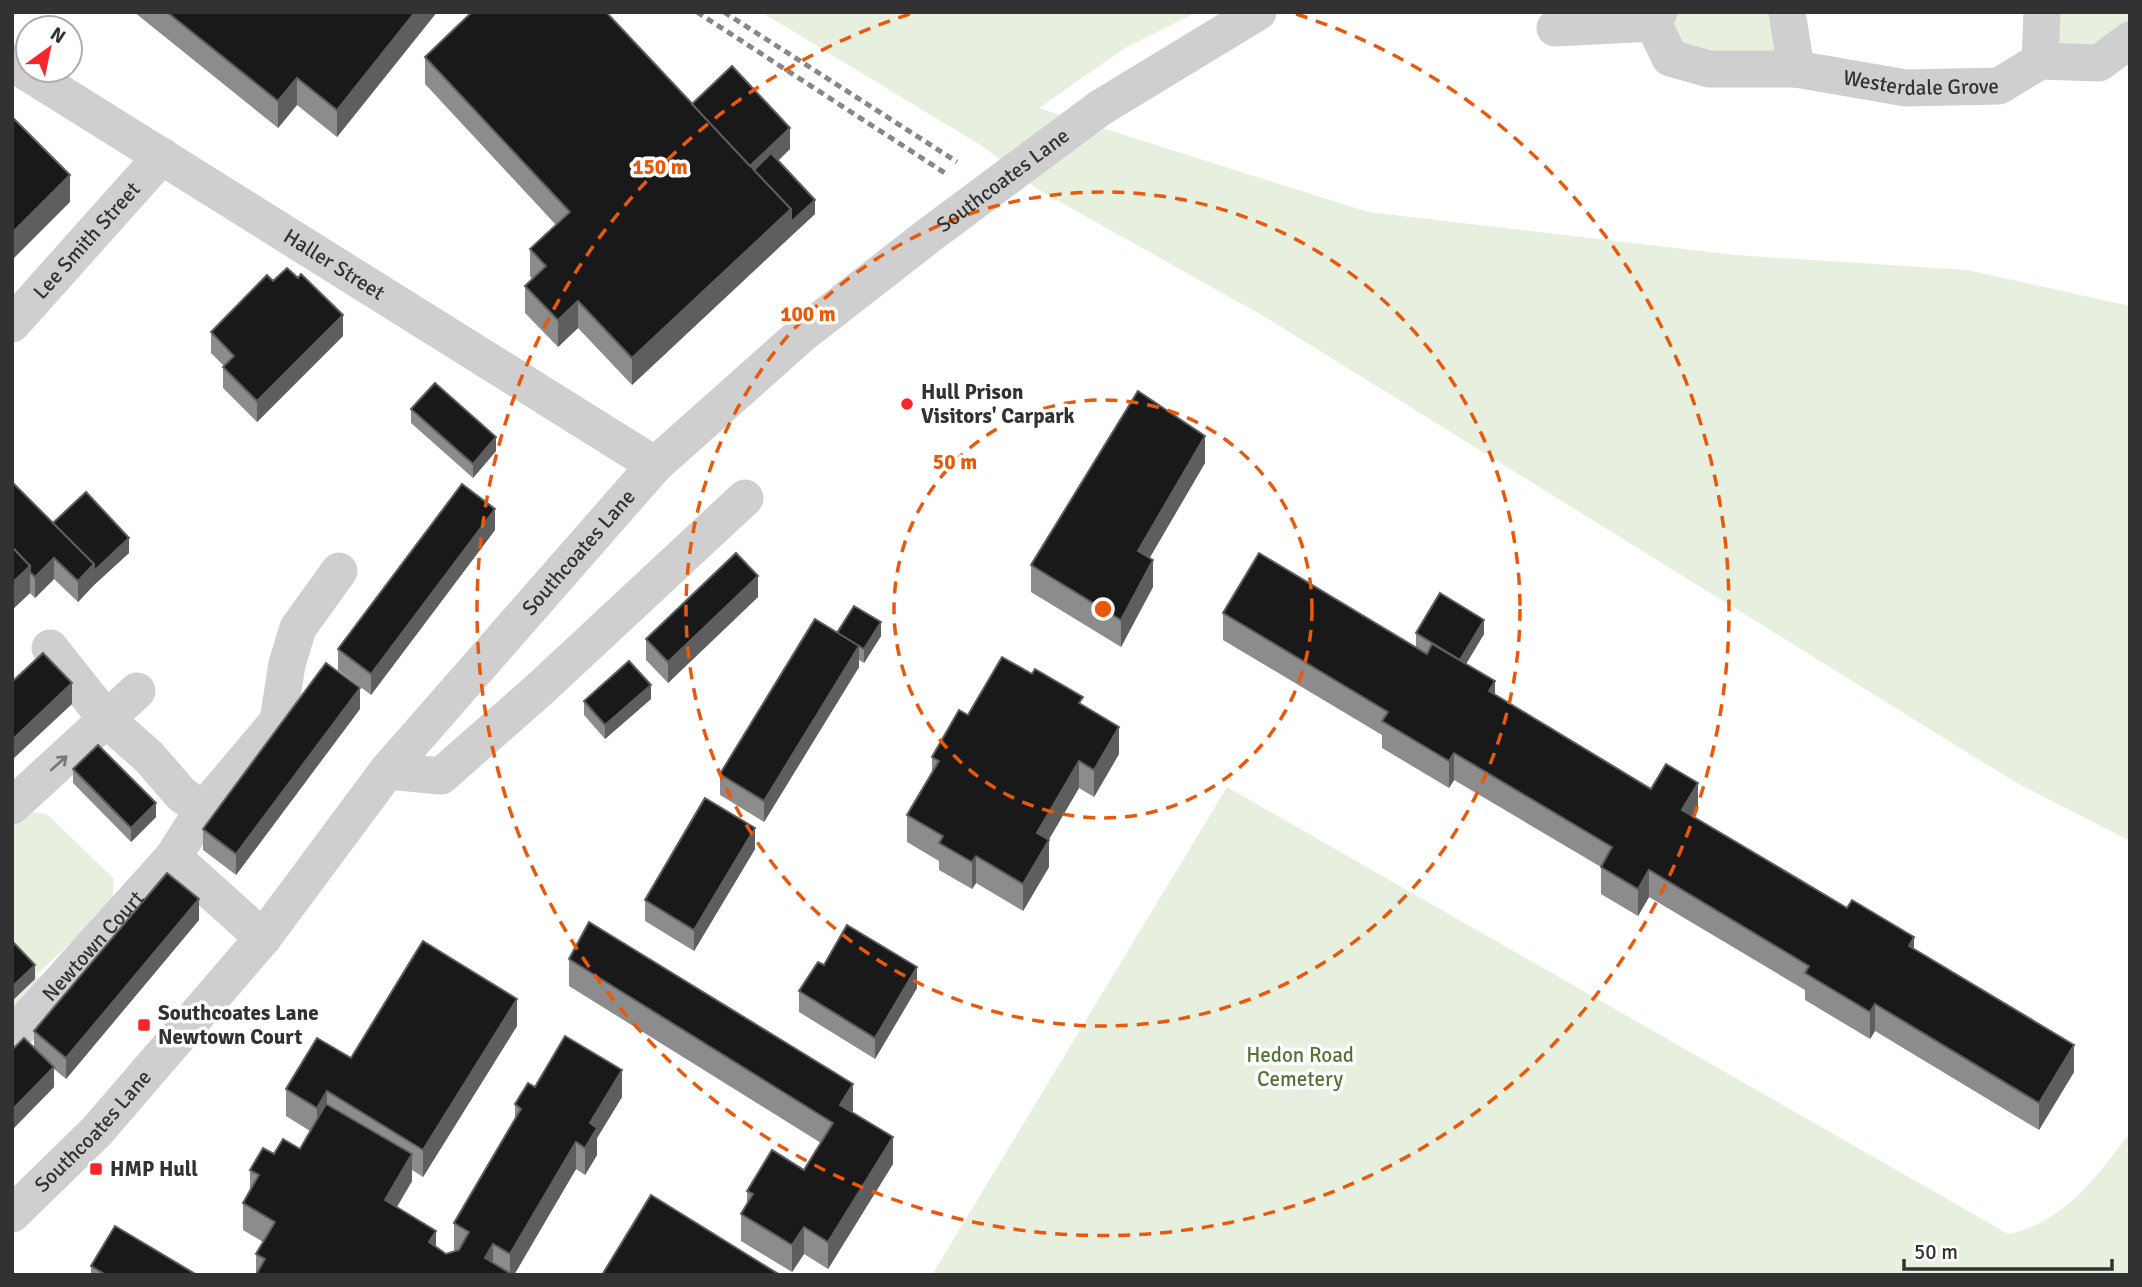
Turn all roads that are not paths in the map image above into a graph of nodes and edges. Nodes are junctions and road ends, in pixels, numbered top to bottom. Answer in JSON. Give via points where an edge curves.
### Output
{"nodes":[{"id":1,"x":1258,"y":12,"type":"edge"},
{"id":2,"x":1787,"y":12,"type":"edge"},
{"id":3,"x":2042,"y":12,"type":"edge"},
{"id":4,"x":1656,"y":18,"type":"edge"},
{"id":5,"x":1555,"y":28,"type":"dead end"},
{"id":6,"x":2130,"y":40,"type":"edge"},
{"id":7,"x":2039,"y":61,"type":"junction"},
{"id":8,"x":12,"y":63,"type":"edge"},
{"id":9,"x":1796,"y":69,"type":"junction"},
{"id":10,"x":162,"y":156,"type":"junction"},
{"id":11,"x":12,"y":324,"type":"edge"},
{"id":12,"x":655,"y":465,"type":"junction"},
{"id":13,"x":745,"y":498,"type":"dead end"},
{"id":14,"x":339,"y":571,"type":"dead end"},
{"id":15,"x":50,"y":649,"type":"dead end"},
{"id":16,"x":137,"y":691,"type":"dead end"},
{"id":17,"x":107,"y":720,"type":"junction"},
{"id":18,"x":387,"y":771,"type":"junction"},
{"id":19,"x":12,"y":806,"type":"edge"},
{"id":20,"x":203,"y":810,"type":"junction"},
{"id":21,"x":173,"y":857,"type":"junction"},
{"id":22,"x":263,"y":939,"type":"junction"},
{"id":23,"x":12,"y":1036,"type":"edge"},
{"id":24,"x":12,"y":1214,"type":"edge"}],
"edges":[{"from":1,"to":12,"type":"street","name":"Southcoates Lane","via":[[1100,108],[928,236],[801,335]]},
{"from":2,"to":9,"type":"street"},
{"from":3,"to":7,"type":"street"},
{"from":4,"to":5,"type":"street","name":"Westerdale Grove"},
{"from":4,"to":9,"type":"street","name":"Westerdale Grove","via":[[1670,58],[1709,69]]},
{"from":6,"to":7,"type":"street","via":[[2099,63]]},
{"from":7,"to":9,"type":"street","name":"Westerdale Grove","via":[[1999,86],[1906,88]]},
{"from":8,"to":10,"type":"street","name":"Haller Street"},
{"from":10,"to":11,"type":"street","name":"Lee Smith Street"},
{"from":10,"to":12,"type":"street","name":"Haller Street"},
{"from":12,"to":18,"type":"street","name":"Southcoates Lane"},
{"from":13,"to":18,"type":"street","via":[[441,776]]},
{"from":14,"to":20,"type":"street","name":"Newtown Court","via":[[298,628],[278,721]]},
{"from":15,"to":17,"type":"street"},
{"from":16,"to":17,"type":"street"},
{"from":19,"to":17,"type":"street","one_way":true},
{"from":17,"to":20,"type":"street"},
{"from":18,"to":22,"type":"street","name":"Southcoates Lane"},
{"from":20,"to":21,"type":"street","name":"Newtown Court"},
{"from":21,"to":22,"type":"street"},
{"from":21,"to":23,"type":"street","name":"Newtown Court"},
{"from":22,"to":24,"type":"street","name":"Southcoates Lane","via":[[97,1131]]}]}
